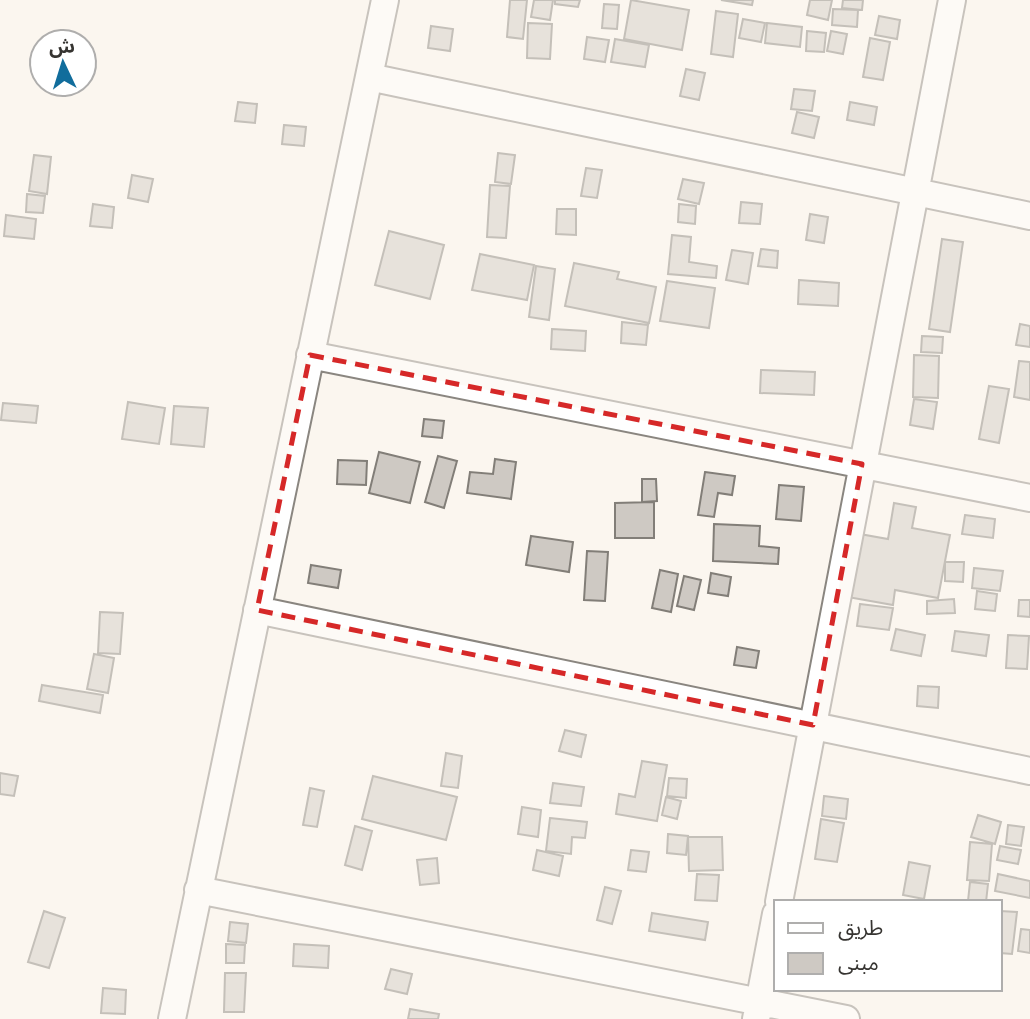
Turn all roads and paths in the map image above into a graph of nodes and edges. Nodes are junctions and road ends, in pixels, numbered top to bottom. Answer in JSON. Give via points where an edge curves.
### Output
{"nodes":[{"id":1,"x":385,"y":0,"type":"edge"},
{"id":2,"x":952,"y":0,"type":"edge"},
{"id":3,"x":369,"y":77,"type":"junction"},
{"id":4,"x":915,"y":192,"type":"junction"},
{"id":5,"x":1030,"y":216,"type":"edge"},
{"id":6,"x":310,"y":355,"type":"junction"},
{"id":7,"x":862,"y":464,"type":"junction"},
{"id":8,"x":1030,"y":498,"type":"edge"},
{"id":9,"x":257,"y":610,"type":"junction"},
{"id":10,"x":813,"y":725,"type":"junction"},
{"id":11,"x":1030,"y":771,"type":"edge"},
{"id":12,"x":198,"y":890,"type":"junction"},
{"id":13,"x":779,"y":900,"type":"edge"},
{"id":14,"x":774,"y":925,"type":"edge"},
{"id":15,"x":758,"y":1010,"type":"edge"},
{"id":16,"x":172,"y":1019,"type":"edge"},
{"id":17,"x":846,"y":1019,"type":"edge"}],
"edges":[{"from":1,"to":3,"type":"street"},
{"from":2,"to":4,"type":"street"},
{"from":3,"to":4,"type":"street"},
{"from":3,"to":6,"type":"street"},
{"from":4,"to":5,"type":"street"},
{"from":4,"to":7,"type":"street"},
{"from":6,"to":7,"type":"street"},
{"from":6,"to":9,"type":"street"},
{"from":7,"to":8,"type":"street"},
{"from":7,"to":10,"type":"street"},
{"from":9,"to":10,"type":"street"},
{"from":9,"to":12,"type":"street"},
{"from":10,"to":11,"type":"street"},
{"from":10,"to":13,"type":"street"},
{"from":12,"to":15,"type":"street"},
{"from":12,"to":16,"type":"street"},
{"from":14,"to":15,"type":"street"},
{"from":15,"to":17,"type":"street"}]}
